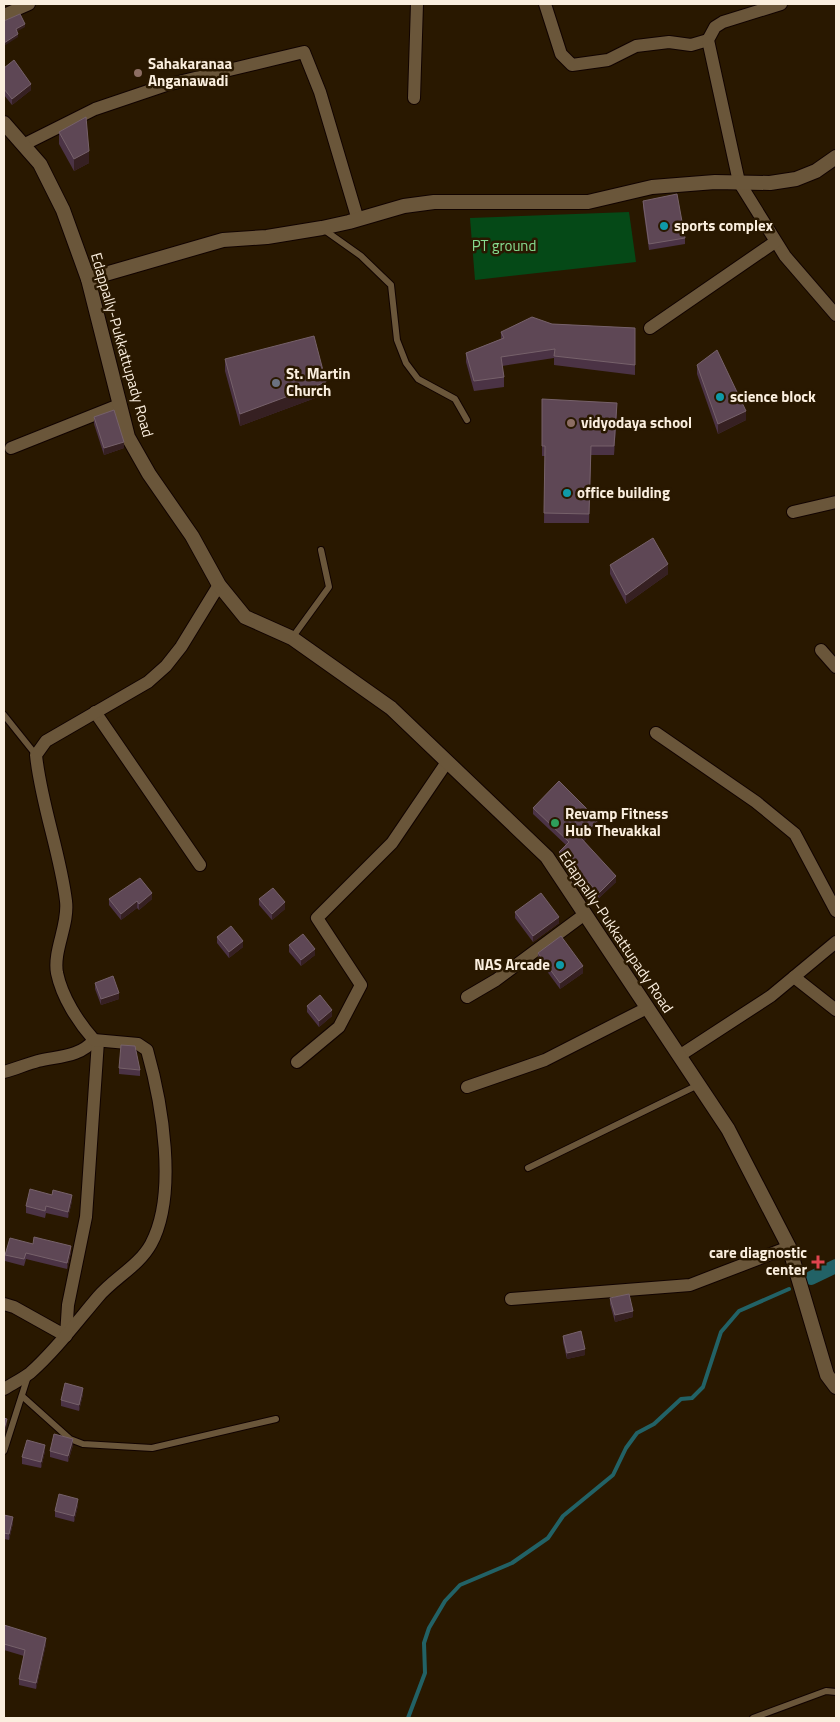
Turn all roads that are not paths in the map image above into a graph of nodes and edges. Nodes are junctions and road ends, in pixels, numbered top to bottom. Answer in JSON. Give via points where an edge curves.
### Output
{"nodes":[{"id":1,"x":29,"y":4,"type":"edge"},
{"id":2,"x":417,"y":4,"type":"edge"},
{"id":3,"x":545,"y":4,"type":"edge"},
{"id":4,"x":781,"y":4,"type":"edge"},
{"id":5,"x":4,"y":16,"type":"edge"},
{"id":6,"x":708,"y":40,"type":"junction"},
{"id":7,"x":414,"y":98,"type":"dead end"},
{"id":8,"x":4,"y":123,"type":"edge"},
{"id":9,"x":23,"y":145,"type":"junction"},
{"id":10,"x":836,"y":157,"type":"edge"},
{"id":11,"x":739,"y":182,"type":"junction"},
{"id":12,"x":358,"y":220,"type":"junction"},
{"id":13,"x":322,"y":228,"type":"junction"},
{"id":14,"x":776,"y":242,"type":"junction"},
{"id":15,"x":88,"y":279,"type":"junction"},
{"id":16,"x":836,"y":315,"type":"edge"},
{"id":17,"x":650,"y":328,"type":"dead end"},
{"id":18,"x":119,"y":405,"type":"junction"},
{"id":19,"x":466,"y":420,"type":"dead end"},
{"id":20,"x":11,"y":448,"type":"dead end"},
{"id":21,"x":836,"y":502,"type":"edge"},
{"id":22,"x":794,"y":512,"type":"dead end"},
{"id":23,"x":320,"y":550,"type":"dead end"},
{"id":24,"x":219,"y":585,"type":"junction"},
{"id":25,"x":292,"y":638,"type":"junction"},
{"id":26,"x":822,"y":650,"type":"dead end"},
{"id":27,"x":836,"y":667,"type":"edge"},
{"id":28,"x":95,"y":712,"type":"junction"},
{"id":29,"x":4,"y":715,"type":"edge"},
{"id":30,"x":656,"y":733,"type":"dead end"},
{"id":31,"x":36,"y":755,"type":"junction"},
{"id":32,"x":447,"y":762,"type":"junction"},
{"id":33,"x":200,"y":864,"type":"dead end"},
{"id":34,"x":836,"y":911,"type":"edge"},
{"id":35,"x":585,"y":914,"type":"junction"},
{"id":36,"x":836,"y":942,"type":"edge"},
{"id":37,"x":794,"y":977,"type":"junction"},
{"id":38,"x":467,"y":997,"type":"dead end"},
{"id":39,"x":647,"y":1008,"type":"junction"},
{"id":40,"x":836,"y":1010,"type":"edge"},
{"id":41,"x":96,"y":1040,"type":"junction"},
{"id":42,"x":679,"y":1056,"type":"junction"},
{"id":43,"x":297,"y":1062,"type":"dead end"},
{"id":44,"x":4,"y":1072,"type":"edge"},
{"id":45,"x":698,"y":1085,"type":"junction"},
{"id":46,"x":467,"y":1087,"type":"dead end"},
{"id":47,"x":528,"y":1168,"type":"dead end"},
{"id":48,"x":789,"y":1247,"type":"junction"},
{"id":49,"x":511,"y":1299,"type":"dead end"},
{"id":50,"x":4,"y":1304,"type":"edge"},
{"id":51,"x":66,"y":1336,"type":"junction"},
{"id":52,"x":29,"y":1374,"type":"junction"},
{"id":53,"x":836,"y":1388,"type":"edge"},
{"id":54,"x":4,"y":1389,"type":"edge"},
{"id":55,"x":22,"y":1396,"type":"junction"},
{"id":56,"x":276,"y":1419,"type":"dead end"},
{"id":57,"x":4,"y":1451,"type":"edge"},
{"id":58,"x":836,"y":1692,"type":"edge"},
{"id":59,"x":753,"y":1718,"type":"edge"}],
"edges":[{"from":1,"to":5,"type":"street"},
{"from":2,"to":7,"type":"street"},
{"from":3,"to":6,"type":"street","via":[[561,54],[572,65],[608,60],[636,46],[669,42],[691,45]]},
{"from":4,"to":6,"type":"street","via":[[723,22],[715,27]]},
{"from":6,"to":11,"type":"street"},
{"from":8,"to":9,"type":"main road","name":"Edappally-Pukkattupady Road"},
{"from":9,"to":12,"type":"street","via":[[95,109],[166,85],[304,52],[320,92]]},
{"from":9,"to":15,"type":"main road","name":"Edappally-Pukkattupady Road","via":[[40,164],[63,210]]},
{"from":10,"to":11,"type":"main road","via":[[796,179],[770,183]]},
{"from":11,"to":12,"type":"main road","via":[[652,187],[588,202],[434,202],[404,206]]},
{"from":11,"to":14,"type":"street"},
{"from":12,"to":13,"type":"main road"},
{"from":13,"to":15,"type":"main road","via":[[223,240]]},
{"from":13,"to":19,"type":"lane","via":[[361,256],[391,285],[397,340],[406,363],[418,379],[455,399]]},
{"from":14,"to":16,"type":"street"},
{"from":14,"to":17,"type":"street"},
{"from":15,"to":18,"type":"main road","name":"Edappally-Pukkattupady Road"},
{"from":18,"to":20,"type":"street"},
{"from":18,"to":24,"type":"main road","name":"Edappally-Pukkattupady Road","via":[[128,437],[192,536]]},
{"from":21,"to":22,"type":"street"},
{"from":23,"to":25,"type":"lane","via":[[329,587]]},
{"from":24,"to":25,"type":"main road","name":"Edappally-Pukkattupady Road","via":[[245,618]]},
{"from":24,"to":28,"type":"street","via":[[166,666],[148,682]]},
{"from":25,"to":32,"type":"main road","name":"Edappally-Pukkattupady Road","via":[[391,708]]},
{"from":26,"to":27,"type":"street"},
{"from":28,"to":31,"type":"street","via":[[46,741]]},
{"from":28,"to":33,"type":"street"},
{"from":29,"to":31,"type":"lane"},
{"from":30,"to":34,"type":"street","via":[[756,802],[795,834]]},
{"from":31,"to":41,"type":"street","via":[[66,904],[66,926],[57,972],[74,1012]]},
{"from":32,"to":35,"type":"main road","name":"Edappally-Pukkattupady Road","via":[[547,857]]},
{"from":32,"to":43,"type":"street","via":[[392,843],[317,918],[360,985],[339,1027]]},
{"from":35,"to":38,"type":"street","via":[[496,980]]},
{"from":35,"to":39,"type":"main road","name":"Edappally-Pukkattupady Road"},
{"from":36,"to":37,"type":"street"},
{"from":37,"to":40,"type":"street"},
{"from":37,"to":42,"type":"street","via":[[771,996]]},
{"from":39,"to":42,"type":"main road","name":"Edappally-Pukkattupady Road"},
{"from":39,"to":46,"type":"street","via":[[545,1060]]},
{"from":41,"to":44,"type":"street","via":[[79,1052]]},
{"from":41,"to":51,"type":"street","via":[[86,1217],[68,1305]]},
{"from":41,"to":51,"type":"street","via":[[138,1044],[147,1050],[161,1110],[165,1150],[164,1192],[161,1219],[151,1245],[131,1268],[100,1294]]},
{"from":42,"to":45,"type":"main road","name":"Edappally-Pukkattupady Road"},
{"from":45,"to":47,"type":"lane"},
{"from":45,"to":48,"type":"main road","name":"Edappally-Pukkattupady Road","via":[[728,1129]]},
{"from":48,"to":49,"type":"street","via":[[690,1286]]},
{"from":48,"to":53,"type":"main road","name":"Edappally-Pukkattupady Road","via":[[828,1376]]},
{"from":50,"to":51,"type":"street"},
{"from":51,"to":52,"type":"street"},
{"from":52,"to":54,"type":"street"},
{"from":52,"to":55,"type":"lane"},
{"from":55,"to":56,"type":"lane","via":[[70,1439],[83,1444],[152,1448]]},
{"from":55,"to":57,"type":"lane"},
{"from":58,"to":59,"type":"lane","via":[[826,1691]]}]}
